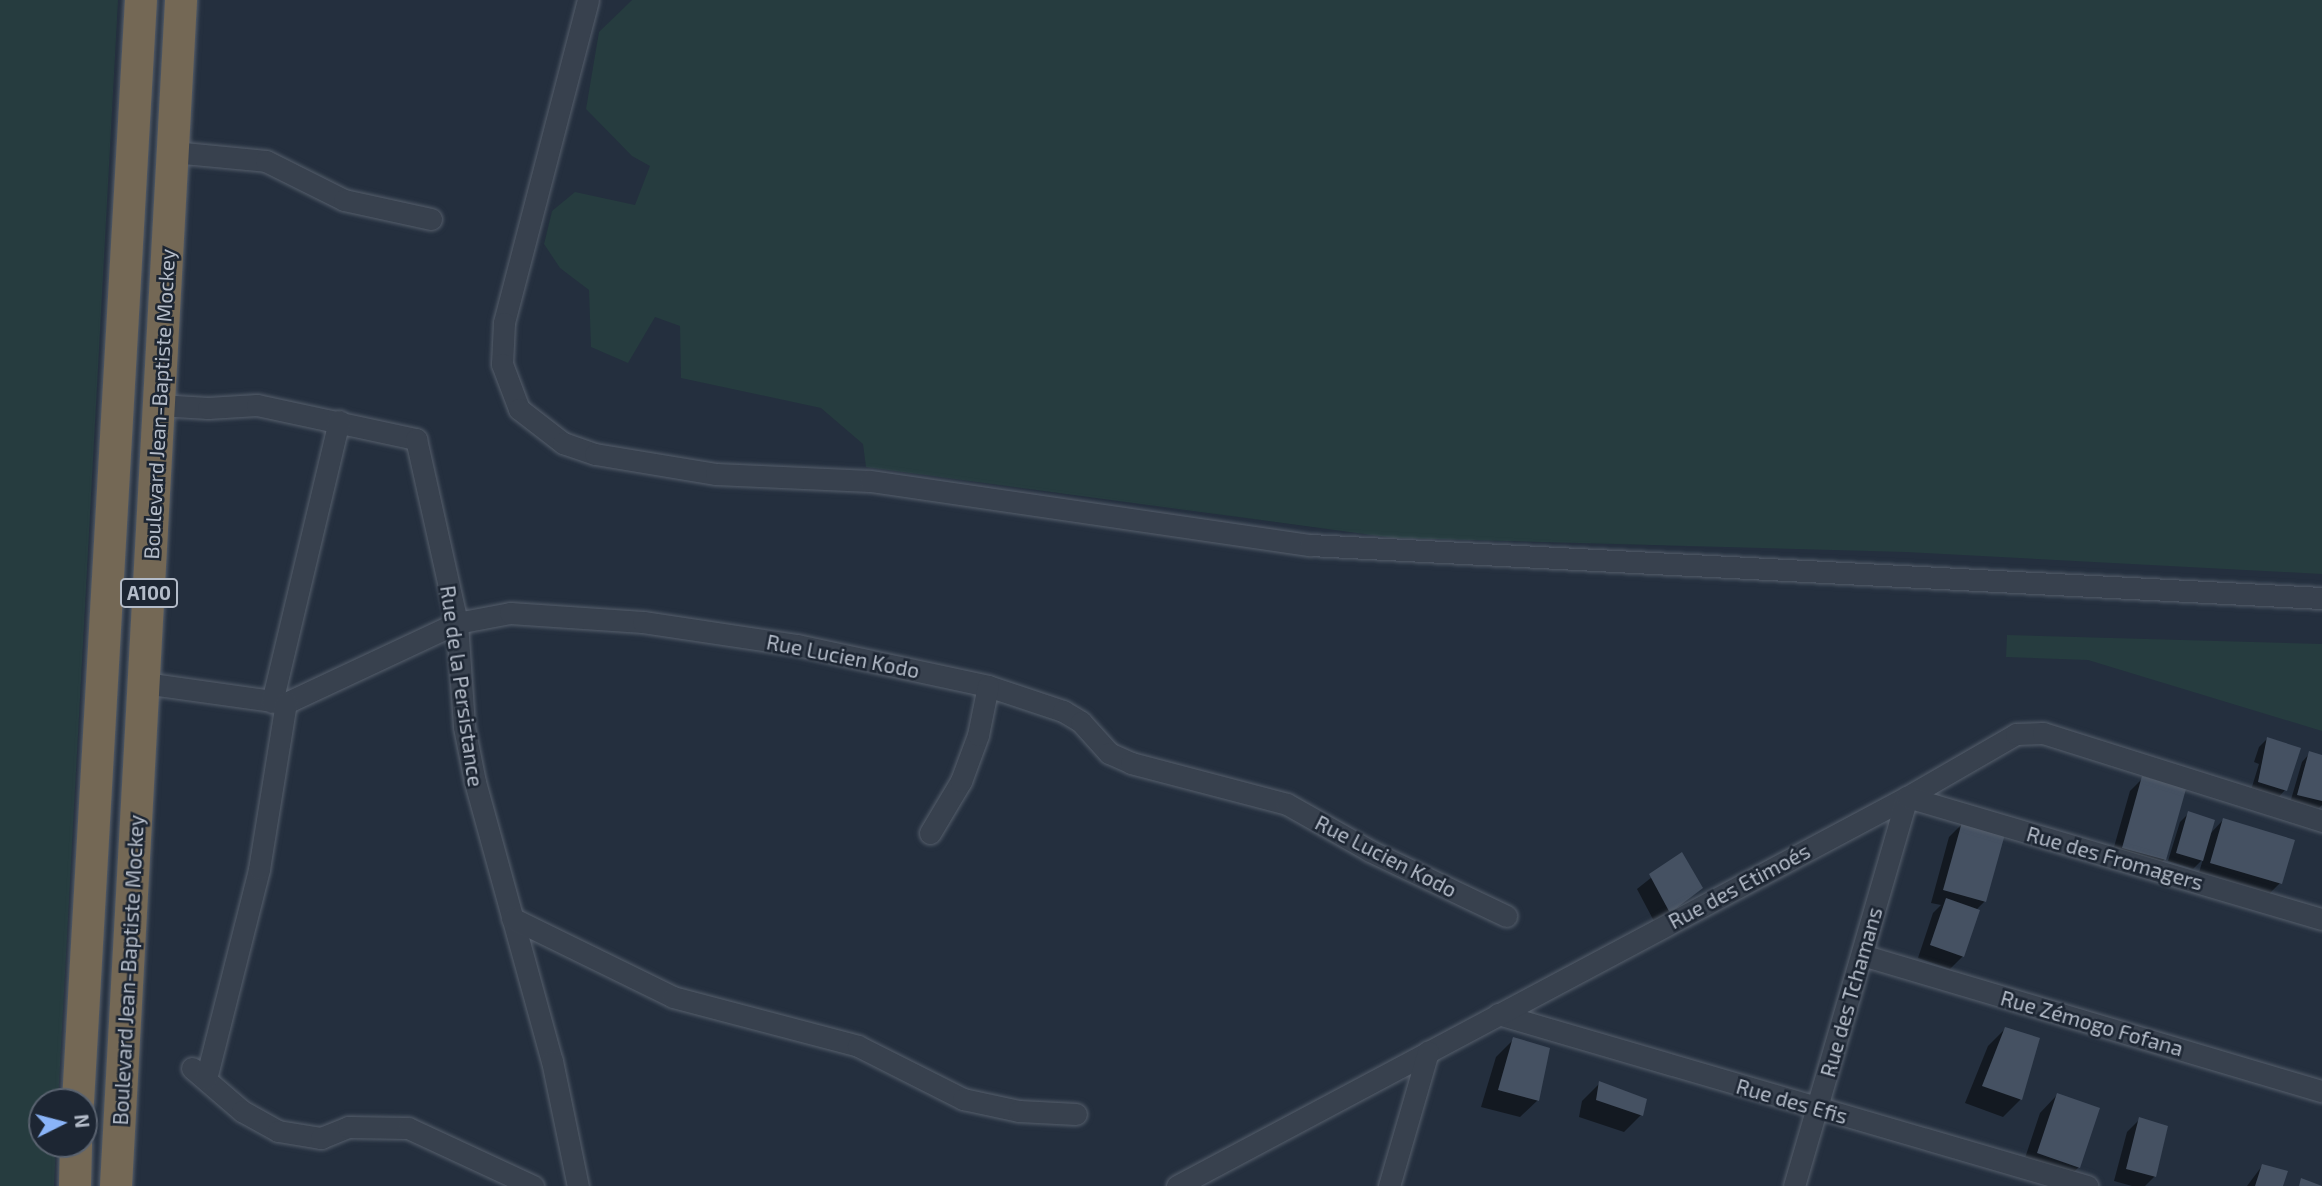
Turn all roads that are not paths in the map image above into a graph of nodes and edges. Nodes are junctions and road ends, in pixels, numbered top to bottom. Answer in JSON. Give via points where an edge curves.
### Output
{"nodes":[{"id":1,"x":141,"y":0,"type":"edge"},
{"id":2,"x":181,"y":0,"type":"edge"},
{"id":3,"x":588,"y":0,"type":"edge"},
{"id":4,"x":173,"y":152,"type":"junction"},
{"id":5,"x":431,"y":219,"type":"dead end"},
{"id":6,"x":158,"y":405,"type":"junction"},
{"id":7,"x":339,"y":421,"type":"junction"},
{"id":8,"x":2322,"y":598,"type":"edge"},
{"id":9,"x":457,"y":623,"type":"junction"},
{"id":10,"x":144,"y":683,"type":"junction"},
{"id":11,"x":988,"y":686,"type":"junction"},
{"id":12,"x":279,"y":702,"type":"junction"},
{"id":13,"x":1907,"y":797,"type":"junction"},
{"id":14,"x":2322,"y":821,"type":"edge"},
{"id":15,"x":930,"y":833,"type":"dead end"},
{"id":16,"x":1506,"y":916,"type":"dead end"},
{"id":17,"x":512,"y":918,"type":"junction"},
{"id":18,"x":2322,"y":919,"type":"edge"},
{"id":19,"x":1862,"y":955,"type":"junction"},
{"id":20,"x":1498,"y":1014,"type":"junction"},
{"id":21,"x":1428,"y":1052,"type":"junction"},
{"id":22,"x":79,"y":1088,"type":"edge"},
{"id":23,"x":2322,"y":1091,"type":"edge"},
{"id":24,"x":1817,"y":1109,"type":"junction"},
{"id":25,"x":1076,"y":1114,"type":"dead end"},
{"id":26,"x":76,"y":1158,"type":"edge"},
{"id":27,"x":1189,"y":1184,"type":"edge"},
{"id":28,"x":75,"y":1186,"type":"edge"},
{"id":29,"x":116,"y":1186,"type":"edge"},
{"id":30,"x":533,"y":1186,"type":"edge"},
{"id":31,"x":578,"y":1186,"type":"edge"},
{"id":32,"x":1389,"y":1186,"type":"edge"},
{"id":33,"x":1794,"y":1186,"type":"edge"},
{"id":34,"x":2087,"y":1186,"type":"edge"}],
"edges":[{"from":1,"to":22,"type":"highway","name":"Boulevard Jean-Baptiste Mockey","number":"A100"},
{"from":2,"to":4,"type":"highway","name":"Boulevard Jean-Baptiste Mockey","number":"A100"},
{"from":3,"to":8,"type":"street","via":[[504,323],[502,364],[510,395],[529,421],[584,450],[716,474],[870,481],[1310,545]]},
{"from":4,"to":5,"type":"street","via":[[266,161],[344,200]]},
{"from":4,"to":6,"type":"highway","name":"Boulevard Jean-Baptiste Mockey","number":"A100"},
{"from":6,"to":7,"type":"street","name":"Rue de la Persistance","via":[[208,408],[238,403]]},
{"from":6,"to":10,"type":"highway","name":"Boulevard Jean-Baptiste Mockey","number":"A100"},
{"from":7,"to":9,"type":"street","name":"Rue de la Persistance","via":[[416,439]]},
{"from":7,"to":12,"type":"street"},
{"from":9,"to":11,"type":"street","name":"Rue Lucien Kodo","via":[[510,613],[643,622],[797,645]]},
{"from":9,"to":12,"type":"street","name":"Rue Lucien Kodo"},
{"from":9,"to":17,"type":"street","name":"Rue de la Persistance","via":[[464,727]]},
{"from":10,"to":12,"type":"street"},
{"from":10,"to":29,"type":"highway","name":"Boulevard Jean-Baptiste Mockey","number":"A100"},
{"from":11,"to":15,"type":"street","via":[[978,735],[961,781]]},
{"from":11,"to":16,"type":"street","name":"Rue Lucien Kodo","via":[[1063,711],[1081,722],[1109,753],[1130,763],[1287,804],[1370,851]]},
{"from":12,"to":30,"type":"street","via":[[259,869],[199,1074],[242,1111],[278,1131],[321,1138],[348,1127],[408,1128]]},
{"from":13,"to":14,"type":"street","name":"Rue des Etimoés","via":[[2028,730]]},
{"from":13,"to":18,"type":"street","name":"Rue des Fromagers"},
{"from":13,"to":19,"type":"street","name":"Rue des Tchamans"},
{"from":13,"to":20,"type":"street","name":"Rue des Etimoés"},
{"from":17,"to":25,"type":"street","via":[[673,997],[858,1046],[964,1100],[1019,1111]]},
{"from":17,"to":31,"type":"street","name":"Rue de la Persistance","via":[[552,1061]]},
{"from":19,"to":23,"type":"street","name":"Rue Zémogo Fofana"},
{"from":19,"to":24,"type":"street","name":"Rue des Tchamans"},
{"from":20,"to":21,"type":"street","name":"Rue des Etimoés"},
{"from":20,"to":24,"type":"street","name":"Rue des Efis"},
{"from":21,"to":27,"type":"street","name":"Rue des Etimoés"},
{"from":21,"to":32,"type":"street"},
{"from":24,"to":33,"type":"street","name":"Rue des Tchamans"},
{"from":24,"to":34,"type":"street","name":"Rue des Efis"},
{"from":26,"to":28,"type":"highway"}]}
